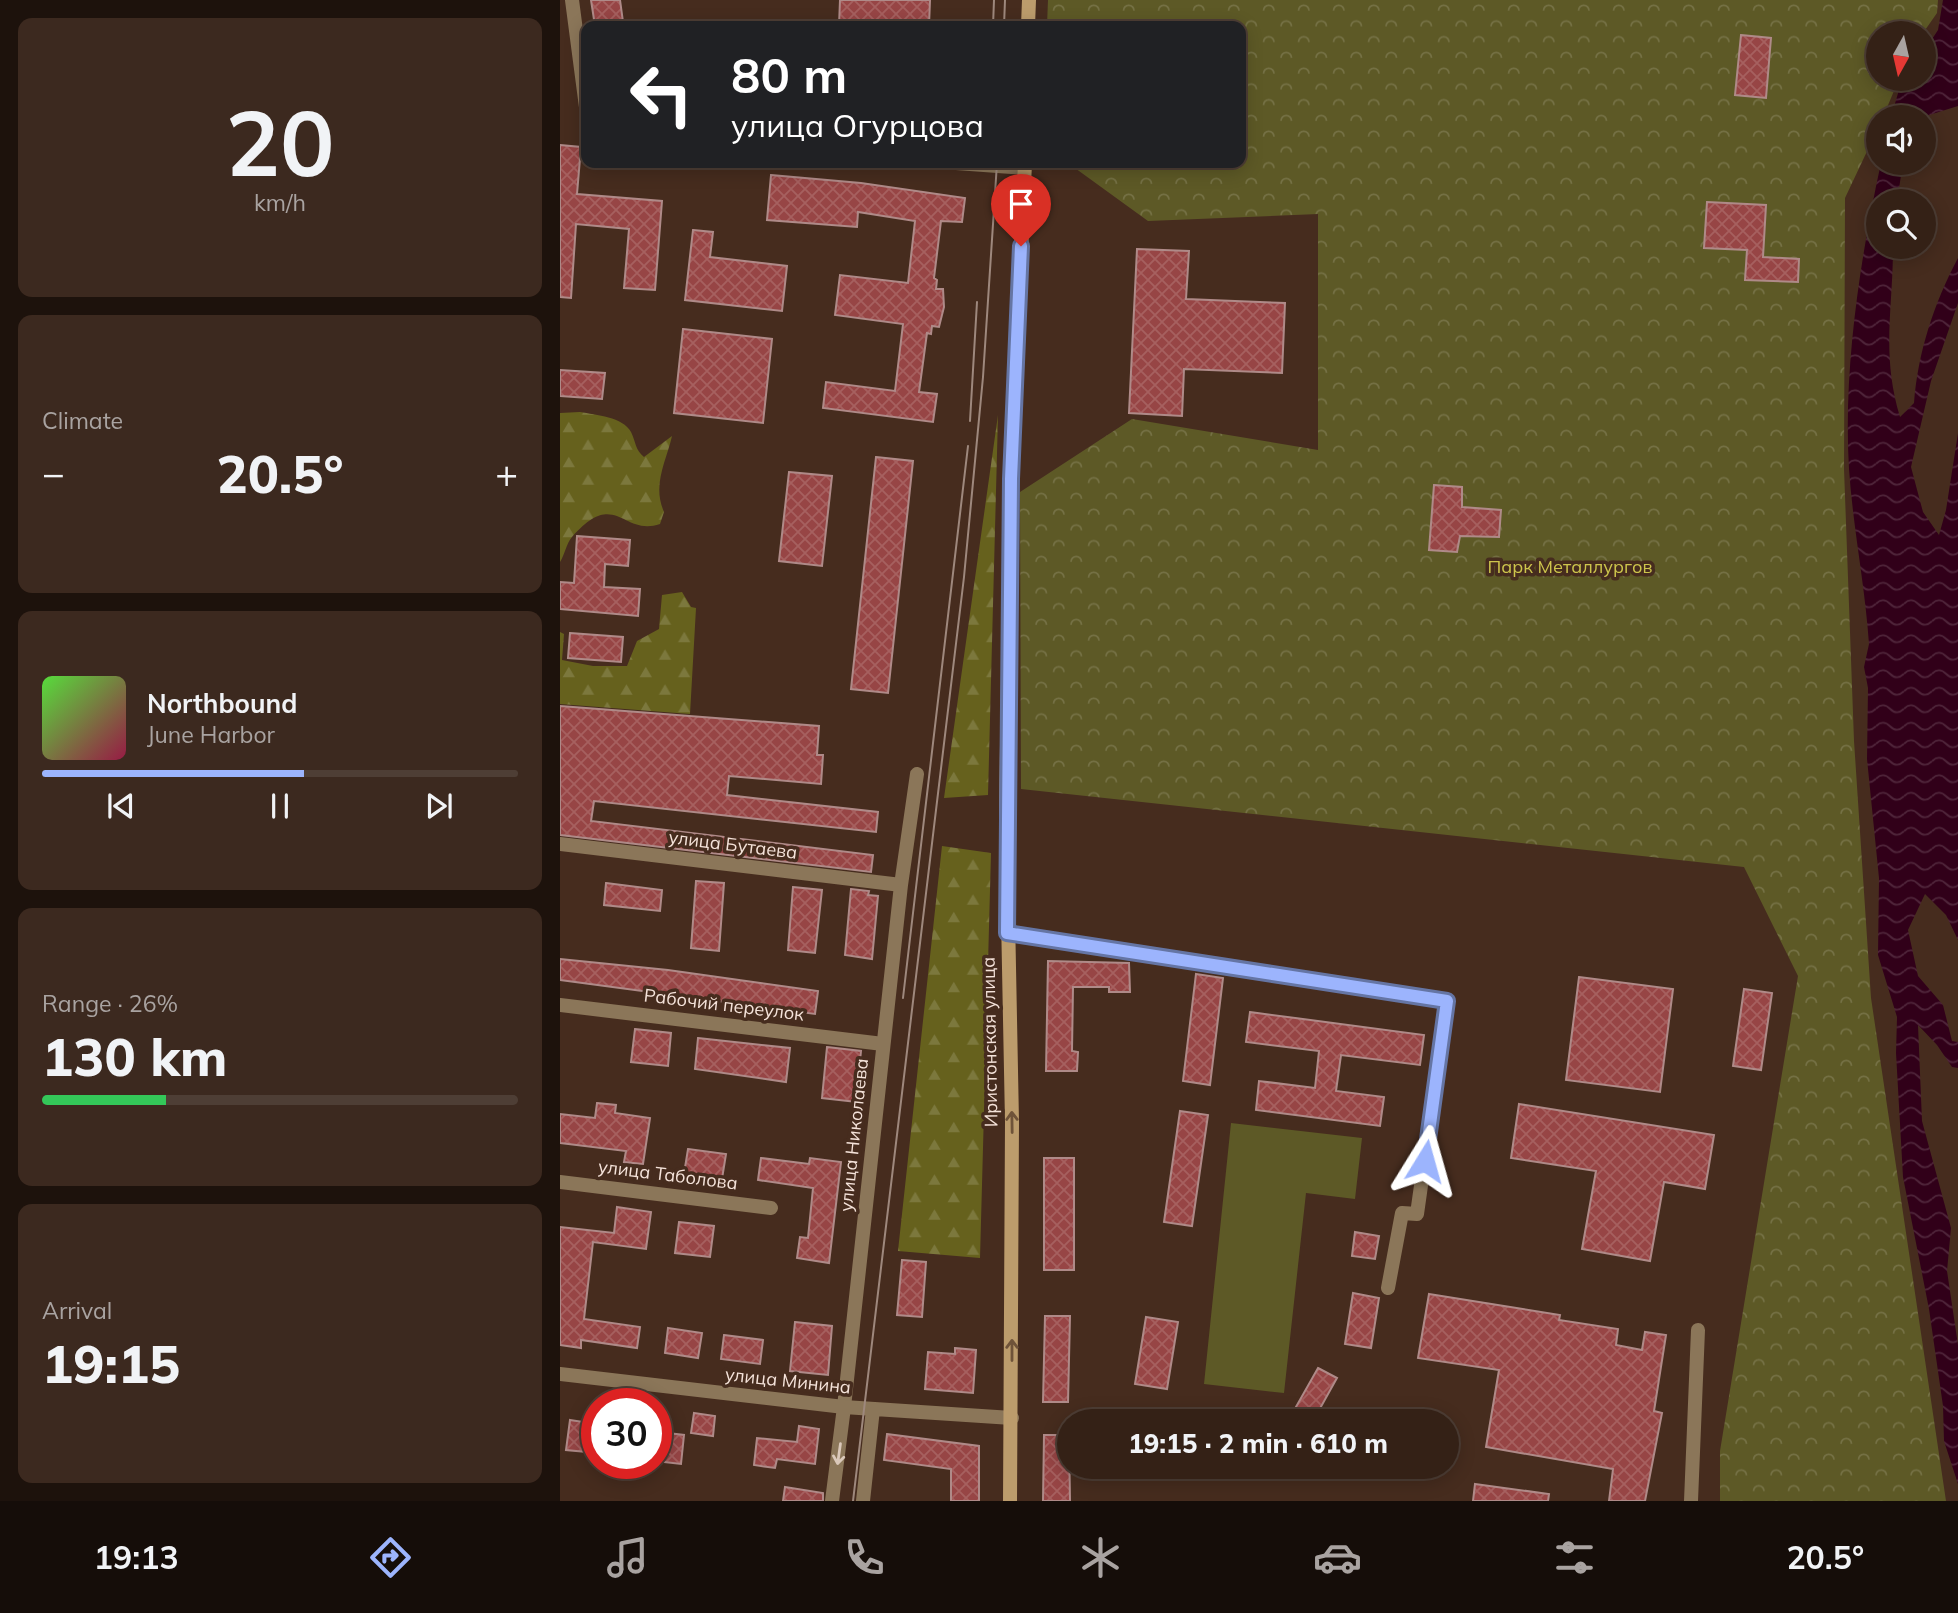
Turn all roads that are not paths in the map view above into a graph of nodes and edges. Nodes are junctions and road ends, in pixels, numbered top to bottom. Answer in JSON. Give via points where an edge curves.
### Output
{"nodes":[{"id":1,"x":572,"y":0,"type":"edge"},
{"id":2,"x":1029,"y":0,"type":"edge"},
{"id":3,"x":1028,"y":21,"type":"edge"},
{"id":4,"x":581,"y":69,"type":"edge"},
{"id":5,"x":1024,"y":168,"type":"edge"},
{"id":6,"x":917,"y":774,"type":"dead end"},
{"id":7,"x":560,"y":844,"type":"edge"},
{"id":8,"x":901,"y":885,"type":"junction"},
{"id":9,"x":1007,"y":933,"type":"junction"},
{"id":10,"x":560,"y":1005,"type":"edge"},
{"id":11,"x":883,"y":1044,"type":"junction"},
{"id":12,"x":560,"y":1182,"type":"edge"},
{"id":13,"x":771,"y":1208,"type":"dead end"},
{"id":14,"x":1388,"y":1288,"type":"dead end"},
{"id":15,"x":1698,"y":1330,"type":"dead end"},
{"id":16,"x":560,"y":1374,"type":"edge"},
{"id":17,"x":844,"y":1407,"type":"junction"},
{"id":18,"x":873,"y":1409,"type":"junction"},
{"id":19,"x":1012,"y":1418,"type":"junction"},
{"id":20,"x":832,"y":1501,"type":"edge"},
{"id":21,"x":863,"y":1501,"type":"edge"},
{"id":22,"x":1010,"y":1501,"type":"edge"},
{"id":23,"x":1691,"y":1501,"type":"edge"}],
"edges":[{"from":1,"to":4,"type":"street"},
{"from":2,"to":3,"type":"main road"},
{"from":5,"to":9,"type":"main road","name":"Иристонская улица","via":[[1011,479]]},
{"from":6,"to":8,"type":"street","name":"улица Николаева"},
{"from":7,"to":8,"type":"street","name":"улица Бутаева"},
{"from":8,"to":11,"type":"street","name":"улица Николаева"},
{"from":9,"to":14,"type":"street","via":[[1447,1001],[1417,1214],[1402,1213]]},
{"from":19,"to":9,"type":"main road","name":"Иристонская улица","one_way":true},
{"from":10,"to":11,"type":"street","name":"Рабочий переулок"},
{"from":11,"to":17,"type":"street","name":"улица Николаева"},
{"from":12,"to":13,"type":"street","name":"улица Таболова"},
{"from":15,"to":23,"type":"street"},
{"from":16,"to":17,"type":"street","name":"улица Минина"},
{"from":17,"to":18,"type":"street","name":"улица Минина"},
{"from":17,"to":20,"type":"street","name":"улица Николаева","one_way":true},
{"from":18,"to":19,"type":"street","name":"улица Минина"},
{"from":18,"to":21,"type":"street"},
{"from":19,"to":22,"type":"main road","name":"Иристонская улица"}]}
